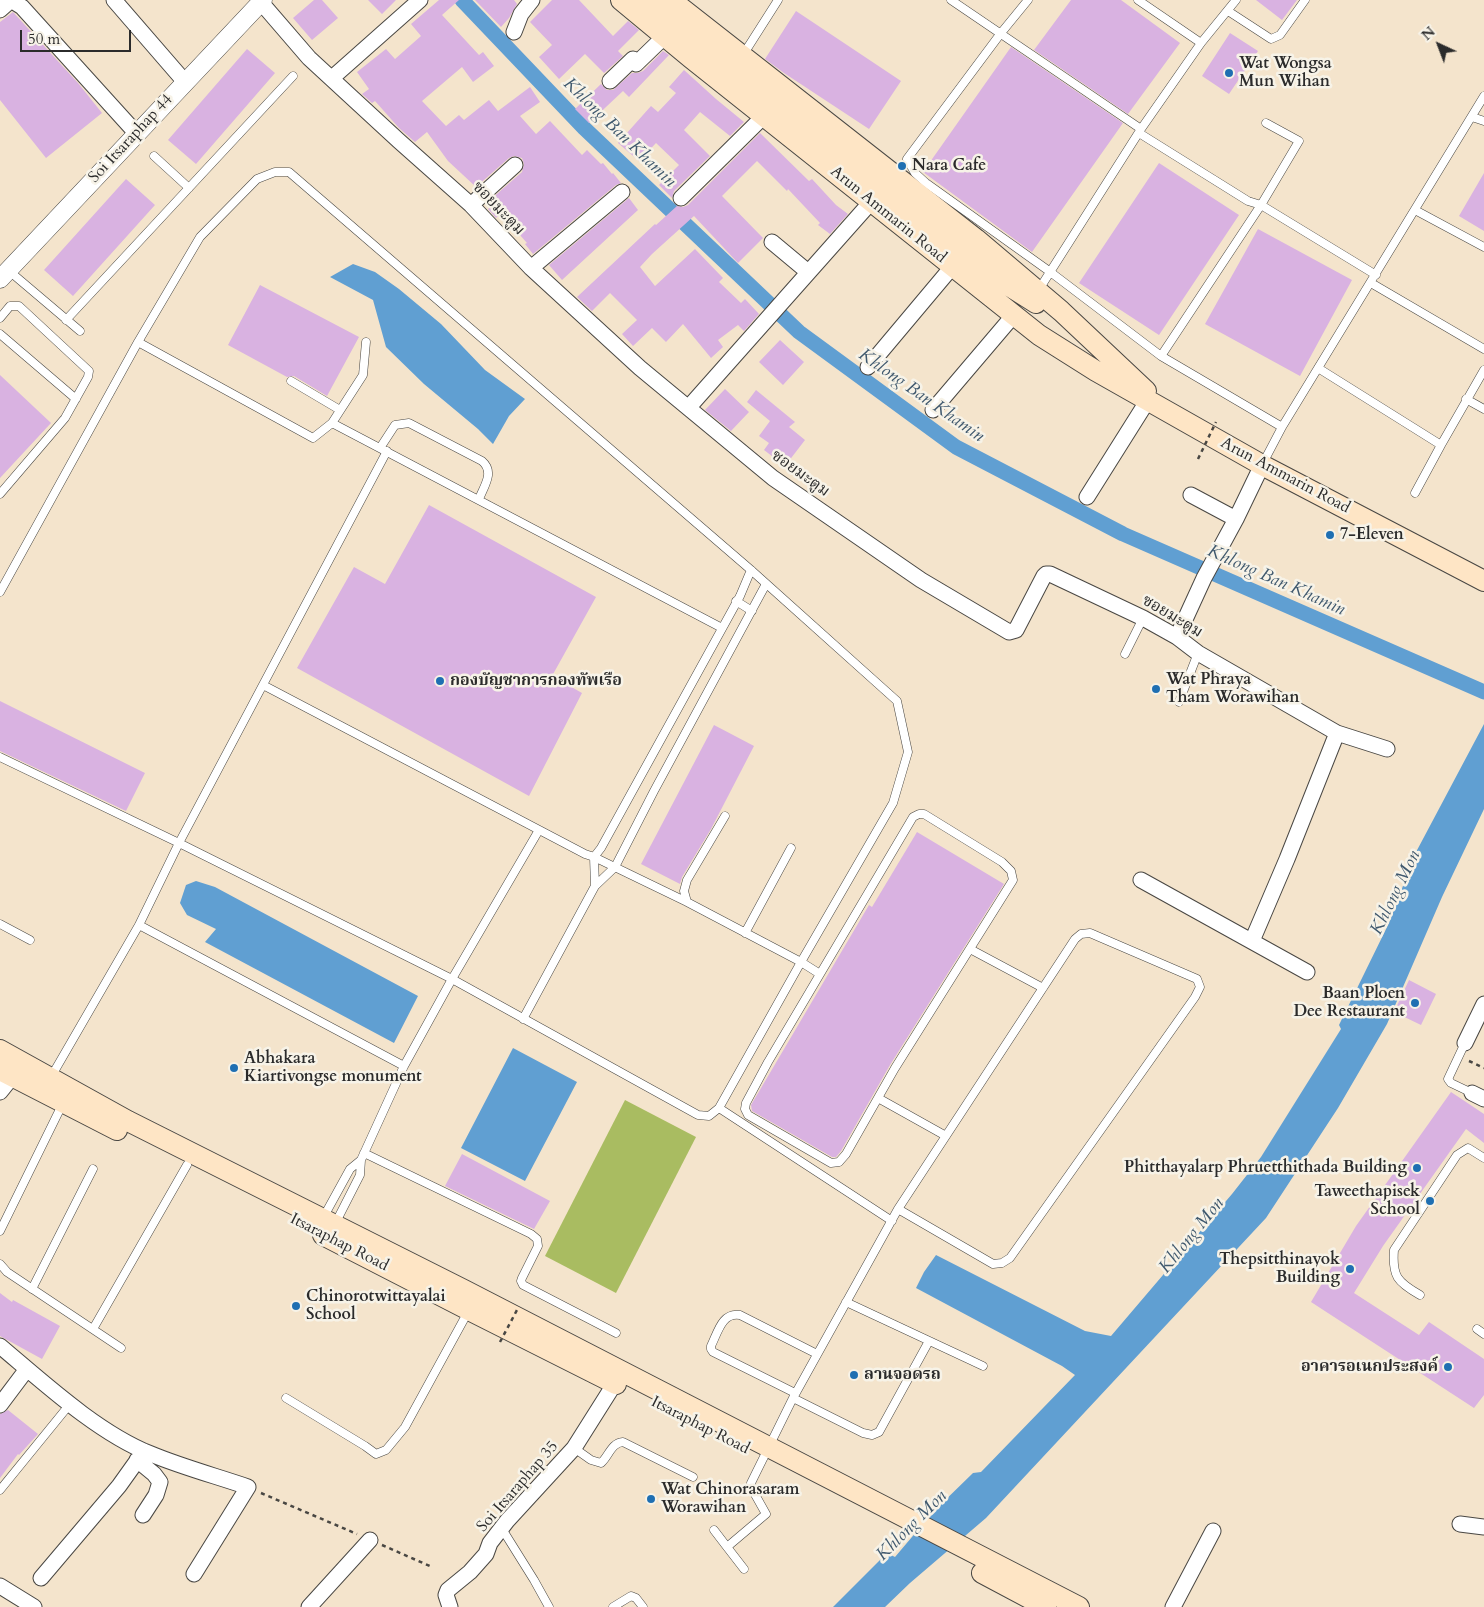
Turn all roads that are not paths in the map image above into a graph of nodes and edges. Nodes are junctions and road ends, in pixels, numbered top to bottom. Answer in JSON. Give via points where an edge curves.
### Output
{"nodes":[{"id":1,"x":114,"y":0,"type":"edge"},
{"id":2,"x":420,"y":0,"type":"edge"},
{"id":3,"x":532,"y":0,"type":"edge"},
{"id":4,"x":621,"y":0,"type":"edge"},
{"id":5,"x":645,"y":0,"type":"edge"},
{"id":6,"x":671,"y":0,"type":"edge"},
{"id":7,"x":778,"y":0,"type":"edge"},
{"id":8,"x":951,"y":0,"type":"edge"},
{"id":9,"x":1028,"y":0,"type":"edge"},
{"id":10,"x":1138,"y":0,"type":"edge"},
{"id":11,"x":1236,"y":0,"type":"edge"},
{"id":12,"x":1305,"y":0,"type":"edge"},
{"id":13,"x":261,"y":1,"type":"edge"},
{"id":14,"x":0,"y":10,"type":"edge"},
{"id":15,"x":1228,"y":11,"type":"junction"},
{"id":16,"x":514,"y":32,"type":"dead end"},
{"id":17,"x":1001,"y":33,"type":"junction"},
{"id":18,"x":665,"y":36,"type":"junction"},
{"id":19,"x":1201,"y":43,"type":"junction"},
{"id":20,"x":743,"y":56,"type":"junction"},
{"id":21,"x":293,"y":76,"type":"dead end"},
{"id":22,"x":332,"y":78,"type":"junction"},
{"id":23,"x":185,"y":82,"type":"junction"},
{"id":24,"x":610,"y":82,"type":"dead end"},
{"id":25,"x":1484,"y":96,"type":"edge"},
{"id":26,"x":764,"y":116,"type":"junction"},
{"id":27,"x":1472,"y":116,"type":"junction"},
{"id":28,"x":1484,"y":120,"type":"edge"},
{"id":29,"x":1266,"y":123,"type":"dead end"},
{"id":30,"x":1140,"y":131,"type":"junction"},
{"id":31,"x":137,"y":134,"type":"junction"},
{"id":32,"x":154,"y":156,"type":"dead end"},
{"id":33,"x":515,"y":164,"type":"dead end"},
{"id":34,"x":189,"y":188,"type":"junction"},
{"id":35,"x":622,"y":192,"type":"dead end"},
{"id":36,"x":681,"y":198,"type":"dead end"},
{"id":37,"x":871,"y":202,"type":"junction"},
{"id":38,"x":471,"y":205,"type":"junction"},
{"id":39,"x":1261,"y":205,"type":"junction"},
{"id":40,"x":1415,"y":210,"type":"junction"},
{"id":41,"x":772,"y":242,"type":"dead end"},
{"id":42,"x":1484,"y":247,"type":"edge"},
{"id":43,"x":952,"y":267,"type":"junction"},
{"id":44,"x":531,"y":268,"type":"junction"},
{"id":45,"x":1049,"y":271,"type":"junction"},
{"id":46,"x":808,"y":272,"type":"junction"},
{"id":47,"x":987,"y":272,"type":"junction"},
{"id":48,"x":4,"y":274,"type":"edge"},
{"id":49,"x":1376,"y":275,"type":"junction"},
{"id":50,"x":1371,"y":283,"type":"junction"},
{"id":51,"x":1038,"y":290,"type":"junction"},
{"id":52,"x":1013,"y":316,"type":"junction"},
{"id":53,"x":0,"y":318,"type":"edge"},
{"id":54,"x":66,"y":320,"type":"junction"},
{"id":55,"x":80,"y":331,"type":"dead end"},
{"id":56,"x":1085,"y":333,"type":"junction"},
{"id":57,"x":0,"y":334,"type":"edge"},
{"id":58,"x":138,"y":342,"type":"junction"},
{"id":59,"x":366,"y":342,"type":"dead end"},
{"id":60,"x":1484,"y":349,"type":"edge"},
{"id":61,"x":1067,"y":354,"type":"junction"},
{"id":62,"x":1161,"y":356,"type":"junction"},
{"id":63,"x":868,"y":367,"type":"dead end"},
{"id":64,"x":1318,"y":368,"type":"junction"},
{"id":65,"x":1484,"y":370,"type":"edge"},
{"id":66,"x":291,"y":380,"type":"dead end"},
{"id":67,"x":76,"y":399,"type":"junction"},
{"id":68,"x":1466,"y":399,"type":"junction"},
{"id":69,"x":1148,"y":400,"type":"junction"},
{"id":70,"x":689,"y":407,"type":"junction"},
{"id":71,"x":1484,"y":409,"type":"edge"},
{"id":72,"x":340,"y":410,"type":"junction"},
{"id":73,"x":933,"y":410,"type":"dead end"},
{"id":74,"x":1167,"y":411,"type":"junction"},
{"id":75,"x":332,"y":423,"type":"junction"},
{"id":76,"x":1282,"y":427,"type":"junction"},
{"id":77,"x":1441,"y":445,"type":"junction"},
{"id":78,"x":384,"y":449,"type":"junction"},
{"id":79,"x":1262,"y":465,"type":"junction"},
{"id":80,"x":1415,"y":493,"type":"dead end"},
{"id":81,"x":0,"y":494,"type":"edge"},
{"id":82,"x":1191,"y":495,"type":"dead end"},
{"id":83,"x":1087,"y":497,"type":"dead end"},
{"id":84,"x":479,"y":500,"type":"junction"},
{"id":85,"x":1236,"y":519,"type":"junction"},
{"id":86,"x":751,"y":570,"type":"junction"},
{"id":87,"x":1480,"y":579,"type":"edge"},
{"id":88,"x":766,"y":584,"type":"junction"},
{"id":89,"x":0,"y":592,"type":"edge"},
{"id":90,"x":736,"y":601,"type":"junction"},
{"id":91,"x":752,"y":611,"type":"junction"},
{"id":92,"x":1143,"y":618,"type":"junction"},
{"id":93,"x":722,"y":628,"type":"junction"},
{"id":94,"x":1177,"y":637,"type":"junction"},
{"id":95,"x":1198,"y":653,"type":"junction"},
{"id":96,"x":1125,"y":654,"type":"dead end"},
{"id":97,"x":263,"y":686,"type":"junction"},
{"id":98,"x":1179,"y":702,"type":"dead end"},
{"id":99,"x":1337,"y":733,"type":"junction"},
{"id":100,"x":1387,"y":749,"type":"dead end"},
{"id":101,"x":1,"y":759,"type":"edge"},
{"id":102,"x":725,"y":816,"type":"dead end"},
{"id":103,"x":539,"y":830,"type":"junction"},
{"id":104,"x":179,"y":844,"type":"junction"},
{"id":105,"x":791,"y":848,"type":"dead end"},
{"id":106,"x":594,"y":857,"type":"junction"},
{"id":107,"x":615,"y":868,"type":"junction"},
{"id":108,"x":1141,"y":880,"type":"dead end"},
{"id":109,"x":595,"y":886,"type":"junction"},
{"id":110,"x":687,"y":902,"type":"junction"},
{"id":111,"x":0,"y":924,"type":"edge"},
{"id":112,"x":139,"y":925,"type":"junction"},
{"id":113,"x":745,"y":933,"type":"junction"},
{"id":114,"x":30,"y":940,"type":"dead end"},
{"id":115,"x":1252,"y":941,"type":"junction"},
{"id":116,"x":970,"y":949,"type":"junction"},
{"id":117,"x":801,"y":962,"type":"junction"},
{"id":118,"x":1307,"y":972,"type":"dead end"},
{"id":119,"x":820,"y":974,"type":"junction"},
{"id":120,"x":452,"y":980,"type":"junction"},
{"id":121,"x":1043,"y":988,"type":"junction"},
{"id":122,"x":1484,"y":1004,"type":"edge"},
{"id":123,"x":523,"y":1019,"type":"junction"},
{"id":124,"x":1462,"y":1049,"type":"joint"},
{"id":125,"x":0,"y":1050,"type":"edge"},
{"id":126,"x":404,"y":1066,"type":"junction"},
{"id":127,"x":4,"y":1080,"type":"edge"},
{"id":128,"x":47,"y":1085,"type":"junction"},
{"id":129,"x":1478,"y":1096,"type":"edge"},
{"id":130,"x":878,"y":1098,"type":"junction"},
{"id":131,"x":63,"y":1103,"type":"junction"},
{"id":132,"x":719,"y":1108,"type":"junction"},
{"id":133,"x":946,"y":1136,"type":"junction"},
{"id":134,"x":363,"y":1156,"type":"junction"},
{"id":135,"x":1484,"y":1158,"type":"edge"},
{"id":136,"x":187,"y":1165,"type":"junction"},
{"id":137,"x":93,"y":1169,"type":"dead end"},
{"id":138,"x":898,"y":1209,"type":"junction"},
{"id":139,"x":892,"y":1220,"type":"junction"},
{"id":140,"x":326,"y":1228,"type":"junction"},
{"id":141,"x":0,"y":1231,"type":"edge"},
{"id":142,"x":0,"y":1264,"type":"edge"},
{"id":143,"x":32,"y":1289,"type":"junction"},
{"id":144,"x":1420,"y":1295,"type":"dead end"},
{"id":145,"x":846,"y":1302,"type":"junction"},
{"id":146,"x":469,"y":1310,"type":"junction"},
{"id":147,"x":93,"y":1329,"type":"junction"},
{"id":148,"x":616,"y":1333,"type":"dead end"},
{"id":149,"x":929,"y":1341,"type":"junction"},
{"id":150,"x":0,"y":1346,"type":"edge"},
{"id":151,"x":120,"y":1348,"type":"dead end"},
{"id":152,"x":817,"y":1354,"type":"junction"},
{"id":153,"x":983,"y":1366,"type":"dead end"},
{"id":154,"x":28,"y":1369,"type":"junction"},
{"id":155,"x":614,"y":1383,"type":"junction"},
{"id":156,"x":794,"y":1396,"type":"junction"},
{"id":157,"x":286,"y":1398,"type":"dead end"},
{"id":158,"x":70,"y":1404,"type":"junction"},
{"id":159,"x":0,"y":1405,"type":"edge"},
{"id":160,"x":574,"y":1448,"type":"junction"},
{"id":161,"x":765,"y":1451,"type":"junction"},
{"id":162,"x":141,"y":1456,"type":"junction"},
{"id":163,"x":693,"y":1477,"type":"dead end"},
{"id":164,"x":0,"y":1490,"type":"edge"},
{"id":165,"x":143,"y":1514,"type":"dead end"},
{"id":166,"x":1460,"y":1524,"type":"dead end"},
{"id":167,"x":504,"y":1527,"type":"junction"},
{"id":168,"x":1484,"y":1527,"type":"edge"},
{"id":169,"x":714,"y":1530,"type":"dead end"},
{"id":170,"x":1213,"y":1530,"type":"dead end"},
{"id":171,"x":370,"y":1540,"type":"road end"},
{"id":172,"x":727,"y":1548,"type":"junction"},
{"id":173,"x":744,"y":1569,"type":"dead end"},
{"id":174,"x":194,"y":1574,"type":"dead end"},
{"id":175,"x":41,"y":1578,"type":"dead end"},
{"id":176,"x":0,"y":1586,"type":"edge"},
{"id":177,"x":1038,"y":1597,"type":"edge"},
{"id":178,"x":34,"y":1607,"type":"edge"},
{"id":179,"x":309,"y":1607,"type":"edge"},
{"id":180,"x":450,"y":1607,"type":"edge"},
{"id":181,"x":549,"y":1607,"type":"edge"},
{"id":182,"x":613,"y":1607,"type":"edge"},
{"id":183,"x":644,"y":1607,"type":"edge"},
{"id":184,"x":1079,"y":1607,"type":"edge"},
{"id":185,"x":1173,"y":1607,"type":"edge"}],
"edges":[{"from":1,"to":23,"type":"street"},
{"from":2,"to":22,"type":"street"},
{"from":3,"to":16,"type":"street","via":[[521,14]]},
{"from":4,"to":18,"type":"main road","name":"Arun Ammarin Road"},
{"from":5,"to":47,"type":"main road"},
{"from":6,"to":20,"type":"main road","name":"Arun Ammarin Road"},
{"from":7,"to":20,"type":"lane"},
{"from":8,"to":17,"type":"lane"},
{"from":9,"to":17,"type":"lane"},
{"from":10,"to":19,"type":"lane"},
{"from":11,"to":15,"type":"lane"},
{"from":12,"to":15,"type":"lane","via":[[1280,35],[1271,39]]},
{"from":13,"to":22,"type":"street","name":"ซอยมะตูม","via":[[309,58]]},
{"from":13,"to":23,"type":"street","name":"Soi Itsaraphap 44"},
{"from":14,"to":31,"type":"street","via":[[9,2],[22,7]]},
{"from":15,"to":19,"type":"lane"},
{"from":17,"to":30,"type":"lane"},
{"from":17,"to":45,"type":"lane","via":[[907,159],[926,183]]},
{"from":18,"to":24,"type":"street","via":[[636,64],[634,59]]},
{"from":18,"to":26,"type":"main road","name":"Arun Ammarin Road"},
{"from":19,"to":30,"type":"lane"},
{"from":20,"to":51,"type":"main road","name":"Arun Ammarin Road"},
{"from":21,"to":34,"type":"lane"},
{"from":22,"to":38,"type":"street","name":"ซอยมะตูม"},
{"from":23,"to":31,"type":"street","name":"Soi Itsaraphap 44"},
{"from":25,"to":27,"type":"lane"},
{"from":26,"to":36,"type":"street"},
{"from":26,"to":37,"type":"main road","name":"Arun Ammarin Road"},
{"from":27,"to":28,"type":"lane"},
{"from":27,"to":40,"type":"lane"},
{"from":29,"to":39,"type":"lane","via":[[1299,141]]},
{"from":30,"to":39,"type":"lane","via":[[1248,201]]},
{"from":30,"to":45,"type":"lane"},
{"from":31,"to":48,"type":"street","name":"Soi Itsaraphap 44"},
{"from":32,"to":34,"type":"lane"},
{"from":33,"to":38,"type":"street"},
{"from":34,"to":54,"type":"lane"},
{"from":35,"to":44,"type":"street"},
{"from":37,"to":43,"type":"main road","name":"Arun Ammarin Road"},
{"from":37,"to":46,"type":"street"},
{"from":38,"to":44,"type":"street","name":"ซอยมะตูม"},
{"from":39,"to":49,"type":"lane"},
{"from":39,"to":62,"type":"lane"},
{"from":40,"to":42,"type":"lane"},
{"from":40,"to":49,"type":"lane"},
{"from":41,"to":46,"type":"street"},
{"from":43,"to":52,"type":"main road","name":"Arun Ammarin Road"},
{"from":43,"to":63,"type":"street"},
{"from":44,"to":70,"type":"street","name":"ซอยมะตูม","via":[[640,368]]},
{"from":45,"to":51,"type":"lane"},
{"from":45,"to":62,"type":"lane"},
{"from":46,"to":70,"type":"street"},
{"from":47,"to":56,"type":"main road"},
{"from":47,"to":61,"type":"main road"},
{"from":48,"to":54,"type":"lane"},
{"from":49,"to":50,"type":"lane"},
{"from":50,"to":60,"type":"lane"},
{"from":50,"to":64,"type":"lane"},
{"from":51,"to":56,"type":"main road","name":"Arun Ammarin Road"},
{"from":52,"to":61,"type":"main road","name":"Arun Ammarin Road"},
{"from":52,"to":73,"type":"street"},
{"from":53,"to":67,"type":"lane","via":[[16,304],[89,371]]},
{"from":54,"to":55,"type":"lane"},
{"from":56,"to":74,"type":"main road","name":"Arun Ammarin Road"},
{"from":57,"to":67,"type":"lane"},
{"from":58,"to":75,"type":"lane","via":[[313,438]]},
{"from":58,"to":86,"type":"lane","via":[[200,237],[257,179],[276,172],[289,172]]},
{"from":58,"to":89,"type":"lane"},
{"from":59,"to":72,"type":"lane","via":[[363,375]]},
{"from":61,"to":69,"type":"main road","name":"Arun Ammarin Road"},
{"from":62,"to":76,"type":"lane"},
{"from":64,"to":76,"type":"lane"},
{"from":64,"to":77,"type":"lane"},
{"from":65,"to":68,"type":"lane"},
{"from":66,"to":72,"type":"lane"},
{"from":67,"to":81,"type":"lane","via":[[65,418]]},
{"from":68,"to":71,"type":"lane"},
{"from":68,"to":77,"type":"lane"},
{"from":69,"to":74,"type":"main road","name":"Arun Ammarin Road"},
{"from":69,"to":83,"type":"street"},
{"from":70,"to":92,"type":"street","name":"ซอยมะตูม","via":[[773,478],[921,580],[1009,632],[1016,630],[1046,574]]},
{"from":72,"to":75,"type":"lane"},
{"from":74,"to":79,"type":"main road","name":"Arun Ammarin Road"},
{"from":75,"to":78,"type":"lane"},
{"from":76,"to":79,"type":"lane"},
{"from":77,"to":80,"type":"lane"},
{"from":78,"to":84,"type":"lane"},
{"from":78,"to":84,"type":"lane","via":[[394,425],[408,423],[482,461],[489,475]]},
{"from":78,"to":97,"type":"lane"},
{"from":79,"to":85,"type":"street"},
{"from":79,"to":87,"type":"main road","name":"Arun Ammarin Road"},
{"from":82,"to":85,"type":"street"},
{"from":84,"to":93,"type":"lane"},
{"from":85,"to":94,"type":"street"},
{"from":86,"to":88,"type":"lane"},
{"from":86,"to":90,"type":"lane"},
{"from":88,"to":91,"type":"lane"},
{"from":88,"to":117,"type":"lane","via":[[897,701],[908,752],[894,803]]},
{"from":90,"to":91,"type":"lane"},
{"from":90,"to":93,"type":"lane"},
{"from":91,"to":107,"type":"lane"},
{"from":92,"to":94,"type":"street","name":"ซอยมะตูม"},
{"from":92,"to":96,"type":"lane"},
{"from":93,"to":106,"type":"lane"},
{"from":94,"to":95,"type":"street","name":"ซอยมะตูม"},
{"from":95,"to":98,"type":"lane"},
{"from":95,"to":99,"type":"street","name":"ซอยมะตูม"},
{"from":97,"to":103,"type":"lane"},
{"from":97,"to":104,"type":"lane"},
{"from":99,"to":100,"type":"street","name":"ซอยมะตูม"},
{"from":99,"to":115,"type":"street"},
{"from":101,"to":104,"type":"lane"},
{"from":102,"to":110,"type":"lane","via":[[687,880],[684,891]]},
{"from":103,"to":106,"type":"lane"},
{"from":103,"to":120,"type":"lane"},
{"from":104,"to":112,"type":"lane"},
{"from":104,"to":120,"type":"lane"},
{"from":105,"to":113,"type":"lane"},
{"from":106,"to":107,"type":"lane"},
{"from":106,"to":109,"type":"lane"},
{"from":107,"to":109,"type":"lane"},
{"from":107,"to":110,"type":"lane"},
{"from":108,"to":115,"type":"street"},
{"from":109,"to":123,"type":"lane"},
{"from":110,"to":113,"type":"lane"},
{"from":111,"to":114,"type":"lane"},
{"from":112,"to":126,"type":"lane"},
{"from":112,"to":128,"type":"lane"},
{"from":113,"to":117,"type":"lane"},
{"from":115,"to":118,"type":"street"},
{"from":116,"to":119,"type":"lane","via":[[1013,880],[1011,871],[1002,862],[924,814],[918,814],[913,817]]},
{"from":116,"to":121,"type":"lane"},
{"from":116,"to":130,"type":"lane"},
{"from":117,"to":119,"type":"lane"},
{"from":117,"to":132,"type":"lane"},
{"from":119,"to":130,"type":"lane","via":[[746,1103],[748,1115],[835,1164],[846,1154]]},
{"from":120,"to":123,"type":"lane"},
{"from":120,"to":126,"type":"lane"},
{"from":121,"to":133,"type":"lane"},
{"from":121,"to":138,"type":"lane","via":[[1075,939],[1090,933],[1197,980],[1200,987],[1010,1258],[993,1264]]},
{"from":122,"to":124,"type":"street"},
{"from":123,"to":132,"type":"lane","via":[[698,1115],[708,1116]]},
{"from":124,"to":129,"type":"lane","via":[[1449,1082]]},
{"from":125,"to":128,"type":"main road"},
{"from":126,"to":134,"type":"lane"},
{"from":127,"to":128,"type":"main road","name":"Itsaraphap Road"},
{"from":128,"to":131,"type":"main road","name":"Itsaraphap Road"},
{"from":128,"to":140,"type":"main road","via":[[128,1121]]},
{"from":130,"to":133,"type":"lane"},
{"from":131,"to":136,"type":"main road","name":"Itsaraphap Road"},
{"from":131,"to":141,"type":"lane"},
{"from":132,"to":139,"type":"lane"},
{"from":133,"to":138,"type":"lane"},
{"from":134,"to":140,"type":"lane","via":[[350,1169]]},
{"from":134,"to":140,"type":"lane","via":[[360,1175]]},
{"from":134,"to":148,"type":"lane","via":[[531,1234],[537,1239],[538,1246],[522,1278],[523,1285]]},
{"from":135,"to":144,"type":"lane","via":[[1468,1148],[1457,1155],[1394,1250],[1394,1273],[1406,1287]]},
{"from":136,"to":140,"type":"main road","name":"Itsaraphap Road"},
{"from":136,"to":147,"type":"lane"},
{"from":137,"to":143,"type":"lane"},
{"from":138,"to":139,"type":"lane"},
{"from":139,"to":145,"type":"lane"},
{"from":140,"to":146,"type":"main road","name":"Itsaraphap Road"},
{"from":140,"to":161,"type":"main road"},
{"from":142,"to":143,"type":"lane"},
{"from":143,"to":147,"type":"lane"},
{"from":145,"to":149,"type":"lane"},
{"from":145,"to":152,"type":"lane"},
{"from":146,"to":155,"type":"main road","name":"Itsaraphap Road"},
{"from":146,"to":157,"type":"lane","via":[[405,1427],[386,1450],[376,1454]]},
{"from":147,"to":151,"type":"lane"},
{"from":149,"to":153,"type":"lane"},
{"from":149,"to":156,"type":"lane","via":[[880,1432],[872,1435],[863,1433]]},
{"from":150,"to":154,"type":"street"},
{"from":152,"to":156,"type":"lane"},
{"from":152,"to":156,"type":"lane","via":[[733,1314],[726,1319],[711,1346],[713,1352]]},
{"from":154,"to":158,"type":"street"},
{"from":154,"to":159,"type":"street"},
{"from":155,"to":160,"type":"street","name":"Soi Itsaraphap 35"},
{"from":155,"to":161,"type":"main road","name":"Itsaraphap Road"},
{"from":156,"to":161,"type":"lane"},
{"from":158,"to":162,"type":"street"},
{"from":158,"to":164,"type":"lane"},
{"from":160,"to":163,"type":"lane","via":[[601,1463],[616,1444],[623,1442]]},
{"from":160,"to":167,"type":"street","name":"Soi Itsaraphap 35"},
{"from":161,"to":172,"type":"lane","via":[[750,1483],[766,1514]]},
{"from":161,"to":177,"type":"main road","name":"Itsaraphap Road"},
{"from":162,"to":165,"type":"street","via":[[160,1482],[156,1495]]},
{"from":162,"to":174,"type":"street","via":[[248,1487]]},
{"from":162,"to":175,"type":"street"},
{"from":166,"to":168,"type":"street"},
{"from":167,"to":180,"type":"street","name":"Soi Itsaraphap 35","via":[[470,1572],[448,1590],[446,1595]]},
{"from":167,"to":181,"type":"lane"},
{"from":169,"to":172,"type":"lane"},
{"from":170,"to":185,"type":"street"},
{"from":171,"to":179,"type":"street"},
{"from":172,"to":173,"type":"lane"},
{"from":176,"to":178,"type":"street"},
{"from":177,"to":184,"type":"main road","name":"Itsaraphap Road"},
{"from":182,"to":183,"type":"lane","via":[[631,1596]]}]}
